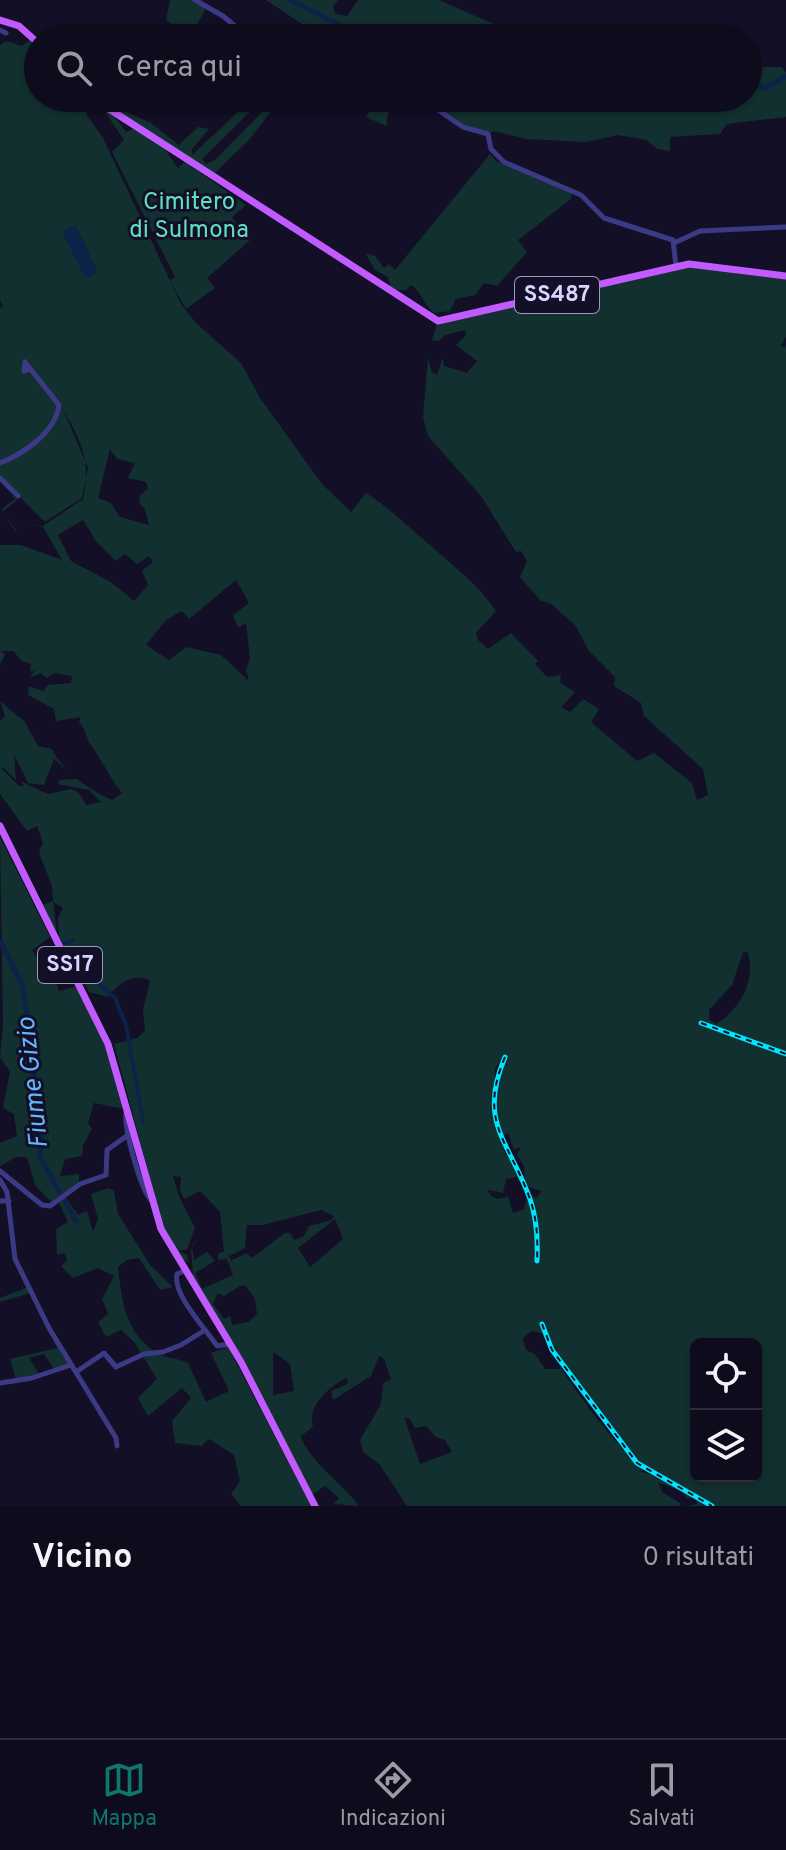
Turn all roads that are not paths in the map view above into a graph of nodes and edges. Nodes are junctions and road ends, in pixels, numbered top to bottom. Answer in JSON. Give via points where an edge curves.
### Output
{"nodes":[{"id":1,"x":195,"y":0,"type":"edge"},
{"id":2,"x":232,"y":24,"type":"edge"},
{"id":3,"x":2,"y":26,"type":"edge"},
{"id":4,"x":24,"y":31,"type":"edge"},
{"id":5,"x":114,"y":112,"type":"edge"},
{"id":6,"x":441,"y":112,"type":"edge"},
{"id":7,"x":786,"y":227,"type":"edge"},
{"id":8,"x":674,"y":243,"type":"junction"},
{"id":9,"x":676,"y":266,"type":"junction"},
{"id":10,"x":786,"y":276,"type":"edge"},
{"id":11,"x":30,"y":369,"type":"dead end"},
{"id":12,"x":0,"y":463,"type":"edge"},
{"id":13,"x":0,"y":478,"type":"edge"},
{"id":14,"x":18,"y":496,"type":"dead end"},
{"id":15,"x":0,"y":826,"type":"edge"},
{"id":16,"x":127,"y":1110,"type":"junction"},
{"id":17,"x":128,"y":1135,"type":"junction"},
{"id":18,"x":139,"y":1159,"type":"junction"},
{"id":19,"x":0,"y":1171,"type":"edge"},
{"id":20,"x":0,"y":1180,"type":"edge"},
{"id":21,"x":0,"y":1201,"type":"edge"},
{"id":22,"x":9,"y":1201,"type":"junction"},
{"id":23,"x":184,"y":1271,"type":"junction"},
{"id":24,"x":205,"y":1330,"type":"junction"},
{"id":25,"x":230,"y":1344,"type":"junction"},
{"id":26,"x":71,"y":1365,"type":"junction"},
{"id":27,"x":76,"y":1372,"type":"junction"},
{"id":28,"x":0,"y":1383,"type":"edge"},
{"id":29,"x":117,"y":1446,"type":"dead end"},
{"id":30,"x":315,"y":1506,"type":"edge"}],
"edges":[{"from":1,"to":2,"type":"street"},
{"from":3,"to":4,"type":"main road","via":[[15,24]]},
{"from":5,"to":9,"type":"main road","number":"SS487","via":[[438,321]]},
{"from":6,"to":8,"type":"street","via":[[463,127],[488,134],[491,149],[504,162],[581,195],[604,218],[658,233]]},
{"from":7,"to":8,"type":"street","via":[[700,231]]},
{"from":8,"to":9,"type":"street"},
{"from":9,"to":10,"type":"main road","number":"SS487","via":[[700,264]]},
{"from":11,"to":12,"type":"street","via":[[59,405],[58,412],[34,445]]},
{"from":13,"to":14,"type":"street"},
{"from":15,"to":16,"type":"main road","number":"SS17","via":[[102,1027]]},
{"from":16,"to":17,"type":"street"},
{"from":16,"to":18,"type":"main road","number":"SS17"},
{"from":17,"to":18,"type":"street"},
{"from":17,"to":19,"type":"street","via":[[107,1150],[106,1175],[80,1184],[50,1206]]},
{"from":18,"to":23,"type":"main road","number":"SS17","via":[[161,1229]]},
{"from":20,"to":22,"type":"street"},
{"from":21,"to":22,"type":"street"},
{"from":22,"to":26,"type":"street","via":[[15,1259]]},
{"from":23,"to":24,"type":"street","via":[[175,1283]]},
{"from":23,"to":25,"type":"main road","number":"SS17"},
{"from":24,"to":25,"type":"street","via":[[217,1346]]},
{"from":24,"to":27,"type":"street","via":[[181,1345],[144,1354],[121,1367],[104,1353]]},
{"from":25,"to":30,"type":"main road","number":"SS17"},
{"from":26,"to":27,"type":"street"},
{"from":26,"to":28,"type":"street"},
{"from":27,"to":29,"type":"street"}]}
